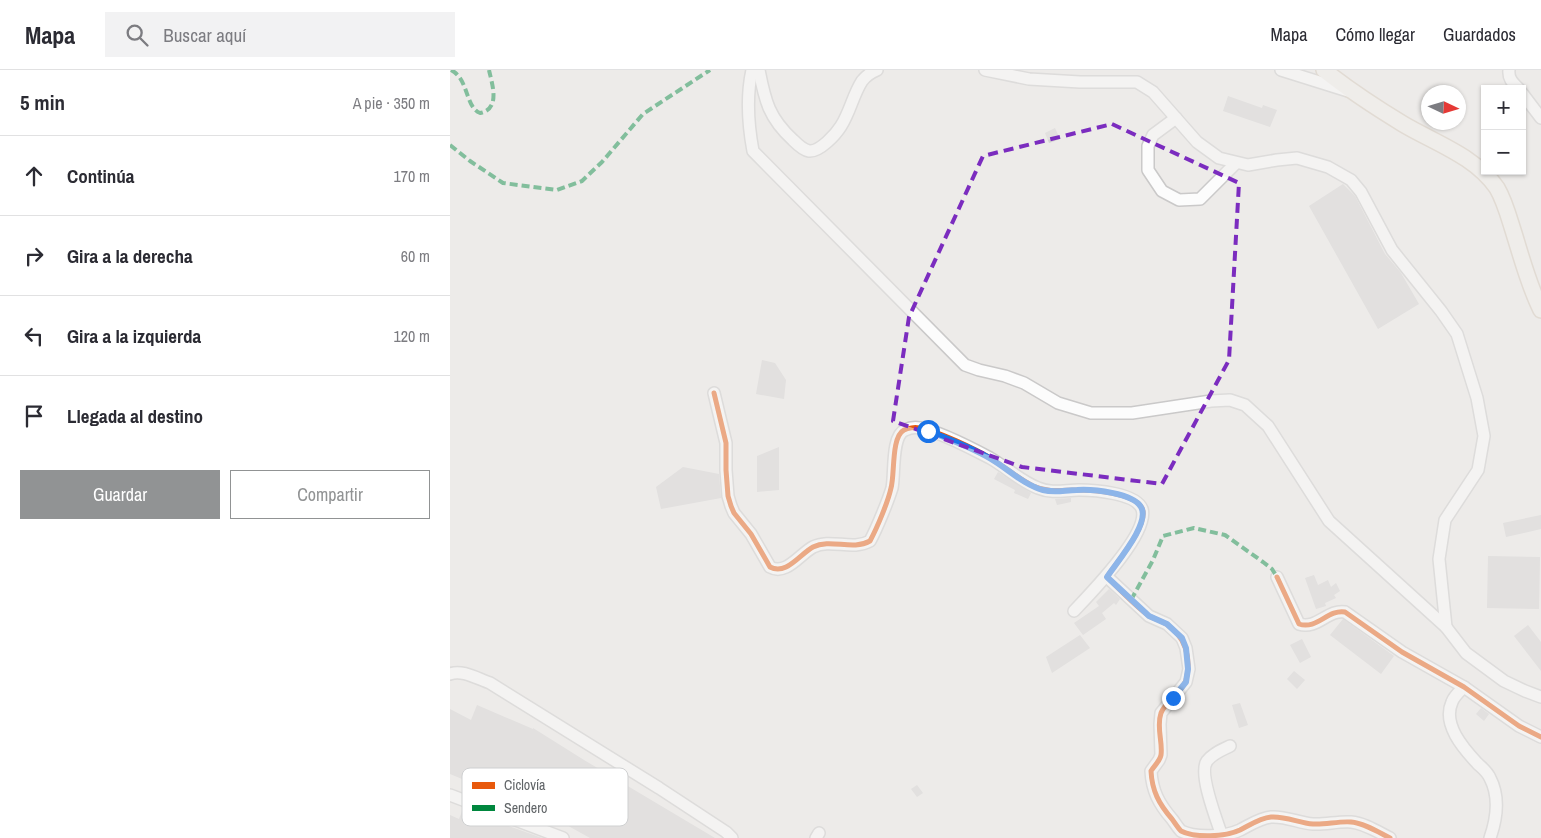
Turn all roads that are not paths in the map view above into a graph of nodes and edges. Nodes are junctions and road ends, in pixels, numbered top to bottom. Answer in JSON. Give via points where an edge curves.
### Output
{"nodes":[{"id":1,"x":752,"y":70,"type":"edge"},
{"id":2,"x":759,"y":70,"type":"edge"},
{"id":3,"x":878,"y":70,"type":"edge"},
{"id":4,"x":985,"y":70,"type":"edge"},
{"id":5,"x":1281,"y":70,"type":"edge"},
{"id":6,"x":1324,"y":70,"type":"edge"},
{"id":7,"x":1509,"y":70,"type":"edge"},
{"id":8,"x":1515,"y":85,"type":"edge"},
{"id":9,"x":1354,"y":93,"type":"junction"},
{"id":10,"x":1526,"y":98,"type":"edge"},
{"id":11,"x":1176,"y":118,"type":"junction"},
{"id":12,"x":1541,"y":118,"type":"edge"},
{"id":13,"x":1236,"y":163,"type":"junction"},
{"id":14,"x":1541,"y":310,"type":"edge"},
{"id":15,"x":714,"y":393,"type":"dead end"},
{"id":16,"x":1107,"y":577,"type":"junction"},
{"id":17,"x":1277,"y":577,"type":"dead end"},
{"id":18,"x":1074,"y":611,"type":"dead end"},
{"id":19,"x":1446,"y":627,"type":"junction"},
{"id":20,"x":450,"y":674,"type":"edge"},
{"id":21,"x":1464,"y":687,"type":"junction"},
{"id":22,"x":1541,"y":697,"type":"edge"},
{"id":23,"x":1541,"y":737,"type":"edge"},
{"id":24,"x":1230,"y":746,"type":"dead end"},
{"id":25,"x":627,"y":768,"type":"edge"},
{"id":26,"x":628,"y":769,"type":"edge"},
{"id":27,"x":450,"y":794,"type":"edge"},
{"id":28,"x":462,"y":799,"type":"edge"},
{"id":29,"x":532,"y":826,"type":"edge"},
{"id":30,"x":1222,"y":836,"type":"junction"},
{"id":31,"x":563,"y":838,"type":"edge"},
{"id":32,"x":732,"y":838,"type":"edge"},
{"id":33,"x":1390,"y":838,"type":"edge"},
{"id":34,"x":1490,"y":838,"type":"edge"}],
"edges":[{"from":1,"to":19,"type":"street","via":[[748,126],[753,151],[965,365],[1006,376],[1058,402],[1091,413],[1132,414],[1210,401],[1230,400],[1245,405],[1268,426],[1328,521]]},
{"from":2,"to":3,"type":"street","via":[[770,113],[786,134],[809,151],[817,150],[841,126],[863,80]]},
{"from":4,"to":11,"type":"street","via":[[1029,79],[1137,82],[1153,92]]},
{"from":5,"to":9,"type":"street"},
{"from":6,"to":9,"type":"main road"},
{"from":7,"to":8,"type":"street","via":[[1510,80]]},
{"from":9,"to":14,"type":"main road","via":[[1450,149],[1489,179],[1504,204]]},
{"from":10,"to":12,"type":"street"},
{"from":11,"to":13,"type":"street","via":[[1197,142],[1219,158]]},
{"from":11,"to":13,"type":"street","via":[[1153,135],[1148,146],[1148,170],[1162,191],[1179,200],[1200,199]]},
{"from":13,"to":19,"type":"street","via":[[1248,165],[1297,158],[1328,167],[1352,180],[1392,250],[1457,334],[1477,398],[1484,436],[1478,470],[1445,520],[1439,559]]},
{"from":15,"to":16,"type":"street","via":[[726,443],[731,506],[774,569],[784,568],[819,544],[856,545],[870,540],[892,488],[900,435],[905,430],[919,428],[990,458],[1040,489],[1100,491],[1134,500],[1142,508],[1139,530]]},
{"from":16,"to":18,"type":"street"},
{"from":16,"to":30,"type":"street","via":[[1149,616],[1167,624],[1182,638],[1186,648],[1186,682],[1161,714],[1161,755],[1151,771],[1154,791],[1182,832],[1193,837]]},
{"from":17,"to":21,"type":"street","via":[[1299,624],[1312,625],[1339,611],[1345,612],[1402,652]]},
{"from":19,"to":22,"type":"street","via":[[1466,653],[1504,681]]},
{"from":20,"to":25,"type":"street","via":[[463,674],[490,683]]},
{"from":21,"to":23,"type":"street","via":[[1519,726]]},
{"from":21,"to":34,"type":"street","via":[[1452,702],[1450,720],[1456,736],[1490,776],[1497,800]]},
{"from":24,"to":30,"type":"street","via":[[1214,754],[1206,762],[1205,769]]},
{"from":26,"to":32,"type":"street"},
{"from":27,"to":28,"type":"street"},
{"from":29,"to":31,"type":"street"},
{"from":30,"to":33,"type":"street","via":[[1272,817],[1313,824],[1353,822]]}]}
